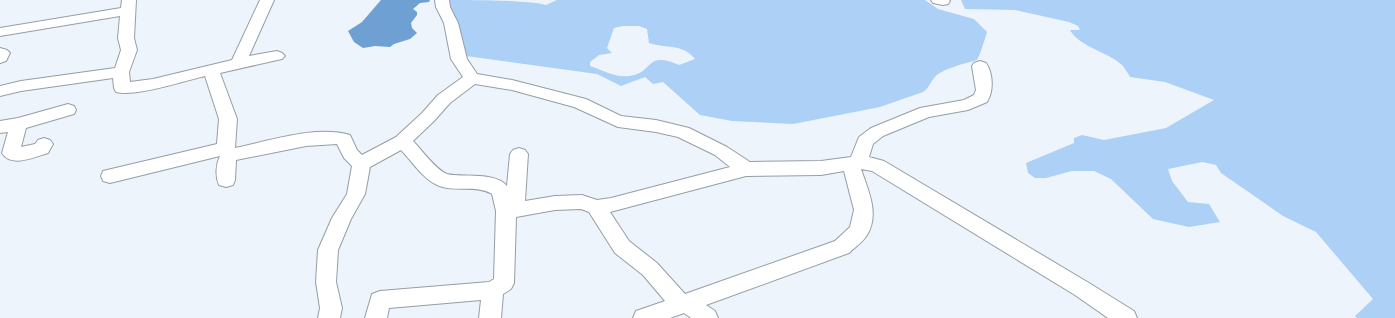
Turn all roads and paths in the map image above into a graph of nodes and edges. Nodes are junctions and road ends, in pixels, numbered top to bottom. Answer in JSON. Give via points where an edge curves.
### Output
{"nodes":[{"id":1,"x":267,"y":0,"type":"edge"},
{"id":2,"x":442,"y":0,"type":"edge"},
{"id":3,"x":128,"y":5,"type":"edge"},
{"id":4,"x":0,"y":32,"type":"edge"},
{"id":5,"x":0,"y":53,"type":"edge"},
{"id":6,"x":276,"y":56,"type":"dead end"},
{"id":7,"x":0,"y":58,"type":"edge"},
{"id":8,"x":238,"y":63,"type":"junction"},
{"id":9,"x":980,"y":66,"type":"dead end"},
{"id":10,"x":211,"y":70,"type":"junction"},
{"id":11,"x":121,"y":72,"type":"junction"},
{"id":12,"x":472,"y":78,"type":"junction"},
{"id":13,"x":0,"y":91,"type":"edge"},
{"id":14,"x":68,"y":110,"type":"dead end"},
{"id":15,"x":18,"y":124,"type":"junction"},
{"id":16,"x":0,"y":127,"type":"edge"},
{"id":17,"x":402,"y":141,"type":"junction"},
{"id":18,"x":44,"y":144,"type":"dead end"},
{"id":19,"x":227,"y":152,"type":"junction"},
{"id":20,"x":519,"y":154,"type":"dead end"},
{"id":21,"x":855,"y":163,"type":"junction"},
{"id":22,"x":361,"y":164,"type":"junction"},
{"id":23,"x":746,"y":169,"type":"junction"},
{"id":24,"x":110,"y":176,"type":"dead end"},
{"id":25,"x":226,"y":180,"type":"dead end"},
{"id":26,"x":596,"y":207,"type":"junction"},
{"id":27,"x":510,"y":210,"type":"junction"},
{"id":28,"x":493,"y":290,"type":"junction"},
{"id":29,"x":684,"y":304,"type":"junction"},
{"id":30,"x":329,"y":318,"type":"edge"},
{"id":31,"x":376,"y":318,"type":"edge"},
{"id":32,"x":490,"y":318,"type":"edge"},
{"id":33,"x":644,"y":318,"type":"edge"},
{"id":34,"x":707,"y":318,"type":"edge"},
{"id":35,"x":1126,"y":318,"type":"edge"}],
"edges":[{"from":1,"to":8,"type":"street"},
{"from":2,"to":12,"type":"street","via":[[442,8],[451,23],[459,59]]},
{"from":3,"to":4,"type":"street"},
{"from":3,"to":11,"type":"street","via":[[126,38],[129,50]]},
{"from":5,"to":7,"type":"street"},
{"from":6,"to":8,"type":"street"},
{"from":8,"to":10,"type":"street"},
{"from":9,"to":21,"type":"street","via":[[984,90],[981,98],[968,105],[926,112],[877,132],[866,141]]},
{"from":10,"to":11,"type":"street","via":[[153,84],[122,88]]},
{"from":10,"to":19,"type":"street","via":[[228,119]]},
{"from":11,"to":13,"type":"street"},
{"from":12,"to":17,"type":"street","via":[[444,99]]},
{"from":12,"to":23,"type":"street","via":[[580,103],[618,122],[683,132],[721,151]]},
{"from":14,"to":15,"type":"street"},
{"from":15,"to":16,"type":"street"},
{"from":15,"to":18,"type":"street","via":[[12,153],[14,155],[42,149]]},
{"from":17,"to":22,"type":"street"},
{"from":17,"to":27,"type":"street","via":[[443,180],[493,185],[500,190]]},
{"from":19,"to":22,"type":"street","via":[[339,137],[344,139],[354,160]]},
{"from":19,"to":24,"type":"street"},
{"from":19,"to":25,"type":"street"},
{"from":20,"to":27,"type":"street"},
{"from":21,"to":23,"type":"street","via":[[820,168]]},
{"from":21,"to":29,"type":"street","via":[[864,210],[859,231],[842,247]]},
{"from":21,"to":35,"type":"street","via":[[863,162],[878,166]]},
{"from":22,"to":30,"type":"street","via":[[356,194],[328,250],[326,282],[331,308]]},
{"from":23,"to":26,"type":"street"},
{"from":26,"to":27,"type":"street","via":[[582,202]]},
{"from":26,"to":29,"type":"street","via":[[622,247],[650,269]]},
{"from":27,"to":28,"type":"street","via":[[504,283]]},
{"from":28,"to":31,"type":"street","via":[[380,300]]},
{"from":28,"to":32,"type":"street"},
{"from":29,"to":33,"type":"street"},
{"from":29,"to":34,"type":"street"}]}
